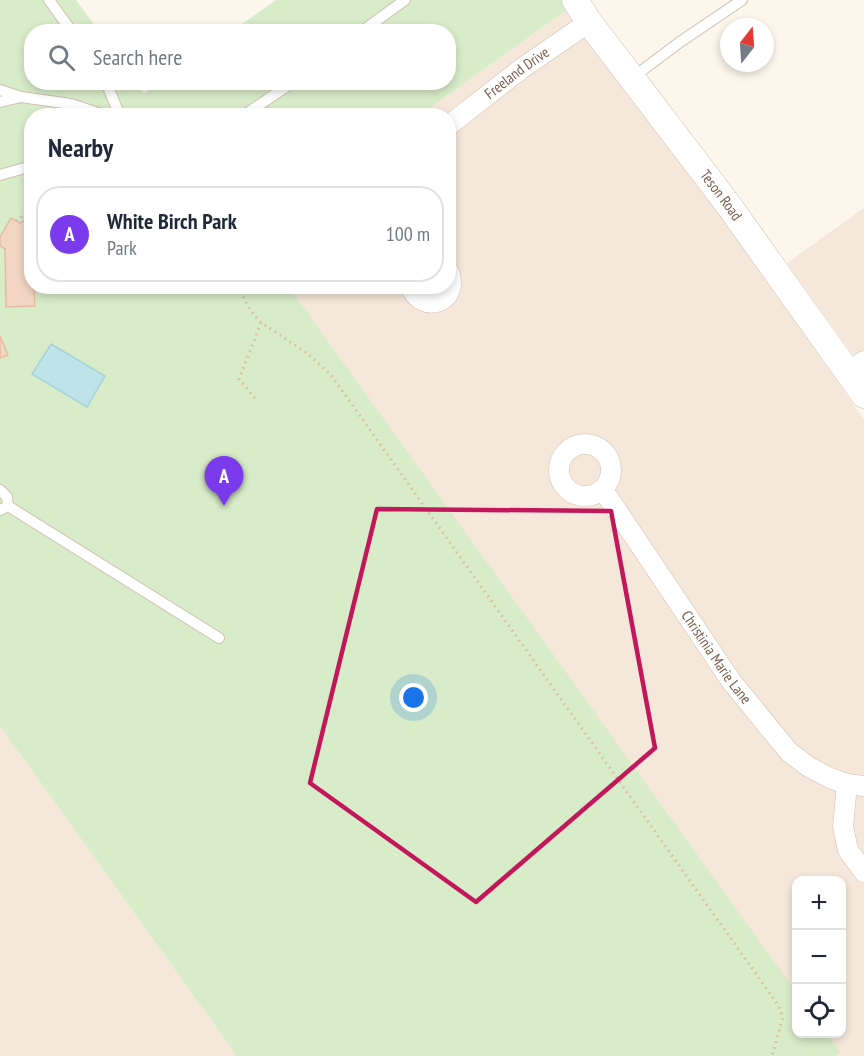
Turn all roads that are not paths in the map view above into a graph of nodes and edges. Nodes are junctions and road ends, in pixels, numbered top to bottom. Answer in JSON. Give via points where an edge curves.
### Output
{"nodes":[{"id":1,"x":49,"y":0,"type":"edge"},
{"id":2,"x":405,"y":0,"type":"edge"},
{"id":3,"x":574,"y":0,"type":"edge"},
{"id":4,"x":742,"y":0,"type":"edge"},
{"id":5,"x":589,"y":22,"type":"junction"},
{"id":6,"x":66,"y":24,"type":"edge"},
{"id":7,"x":372,"y":24,"type":"edge"},
{"id":8,"x":632,"y":78,"type":"junction"},
{"id":9,"x":0,"y":90,"type":"edge"},
{"id":10,"x":109,"y":90,"type":"edge"},
{"id":11,"x":281,"y":90,"type":"edge"},
{"id":12,"x":21,"y":97,"type":"junction"},
{"id":13,"x":0,"y":102,"type":"edge"},
{"id":14,"x":83,"y":108,"type":"edge"},
{"id":15,"x":117,"y":108,"type":"edge"},
{"id":16,"x":255,"y":108,"type":"edge"},
{"id":17,"x":456,"y":120,"type":"edge"},
{"id":18,"x":24,"y":168,"type":"edge"},
{"id":19,"x":0,"y":175,"type":"edge"},
{"id":20,"x":413,"y":294,"type":"edge"},
{"id":21,"x":448,"y":294,"type":"edge"},
{"id":22,"x":856,"y":367,"type":"edge"},
{"id":23,"x":864,"y":395,"type":"edge"},
{"id":24,"x":0,"y":490,"type":"edge"},
{"id":25,"x":603,"y":490,"type":"dead end"},
{"id":26,"x":4,"y":508,"type":"edge"},
{"id":27,"x":219,"y":638,"type":"dead end"},
{"id":28,"x":856,"y":785,"type":"edge"},
{"id":29,"x":864,"y":872,"type":"edge"}],
"edges":[{"from":1,"to":6,"type":"lane"},
{"from":2,"to":7,"type":"lane"},
{"from":3,"to":5,"type":"street","name":"Teson Road"},
{"from":4,"to":8,"type":"lane"},
{"from":5,"to":8,"type":"street","name":"Teson Road"},
{"from":5,"to":17,"type":"street","name":"Freeland Drive"},
{"from":8,"to":22,"type":"street","name":"Teson Road"},
{"from":9,"to":12,"type":"lane"},
{"from":10,"to":15,"type":"lane"},
{"from":11,"to":16,"type":"lane"},
{"from":12,"to":13,"type":"lane"},
{"from":12,"to":14,"type":"lane"},
{"from":18,"to":19,"type":"lane"},
{"from":20,"to":21,"type":"street","via":[[427,303],[435,303]]},
{"from":22,"to":23,"type":"street","name":"Teson Road"},
{"from":24,"to":26,"type":"lane","via":[[7,497]]},
{"from":25,"to":28,"type":"street","name":"Christinia Marie Lane","via":[[703,641],[766,726],[809,767]]},
{"from":26,"to":27,"type":"lane"},
{"from":28,"to":29,"type":"street","via":[[843,827],[848,850]]}]}
